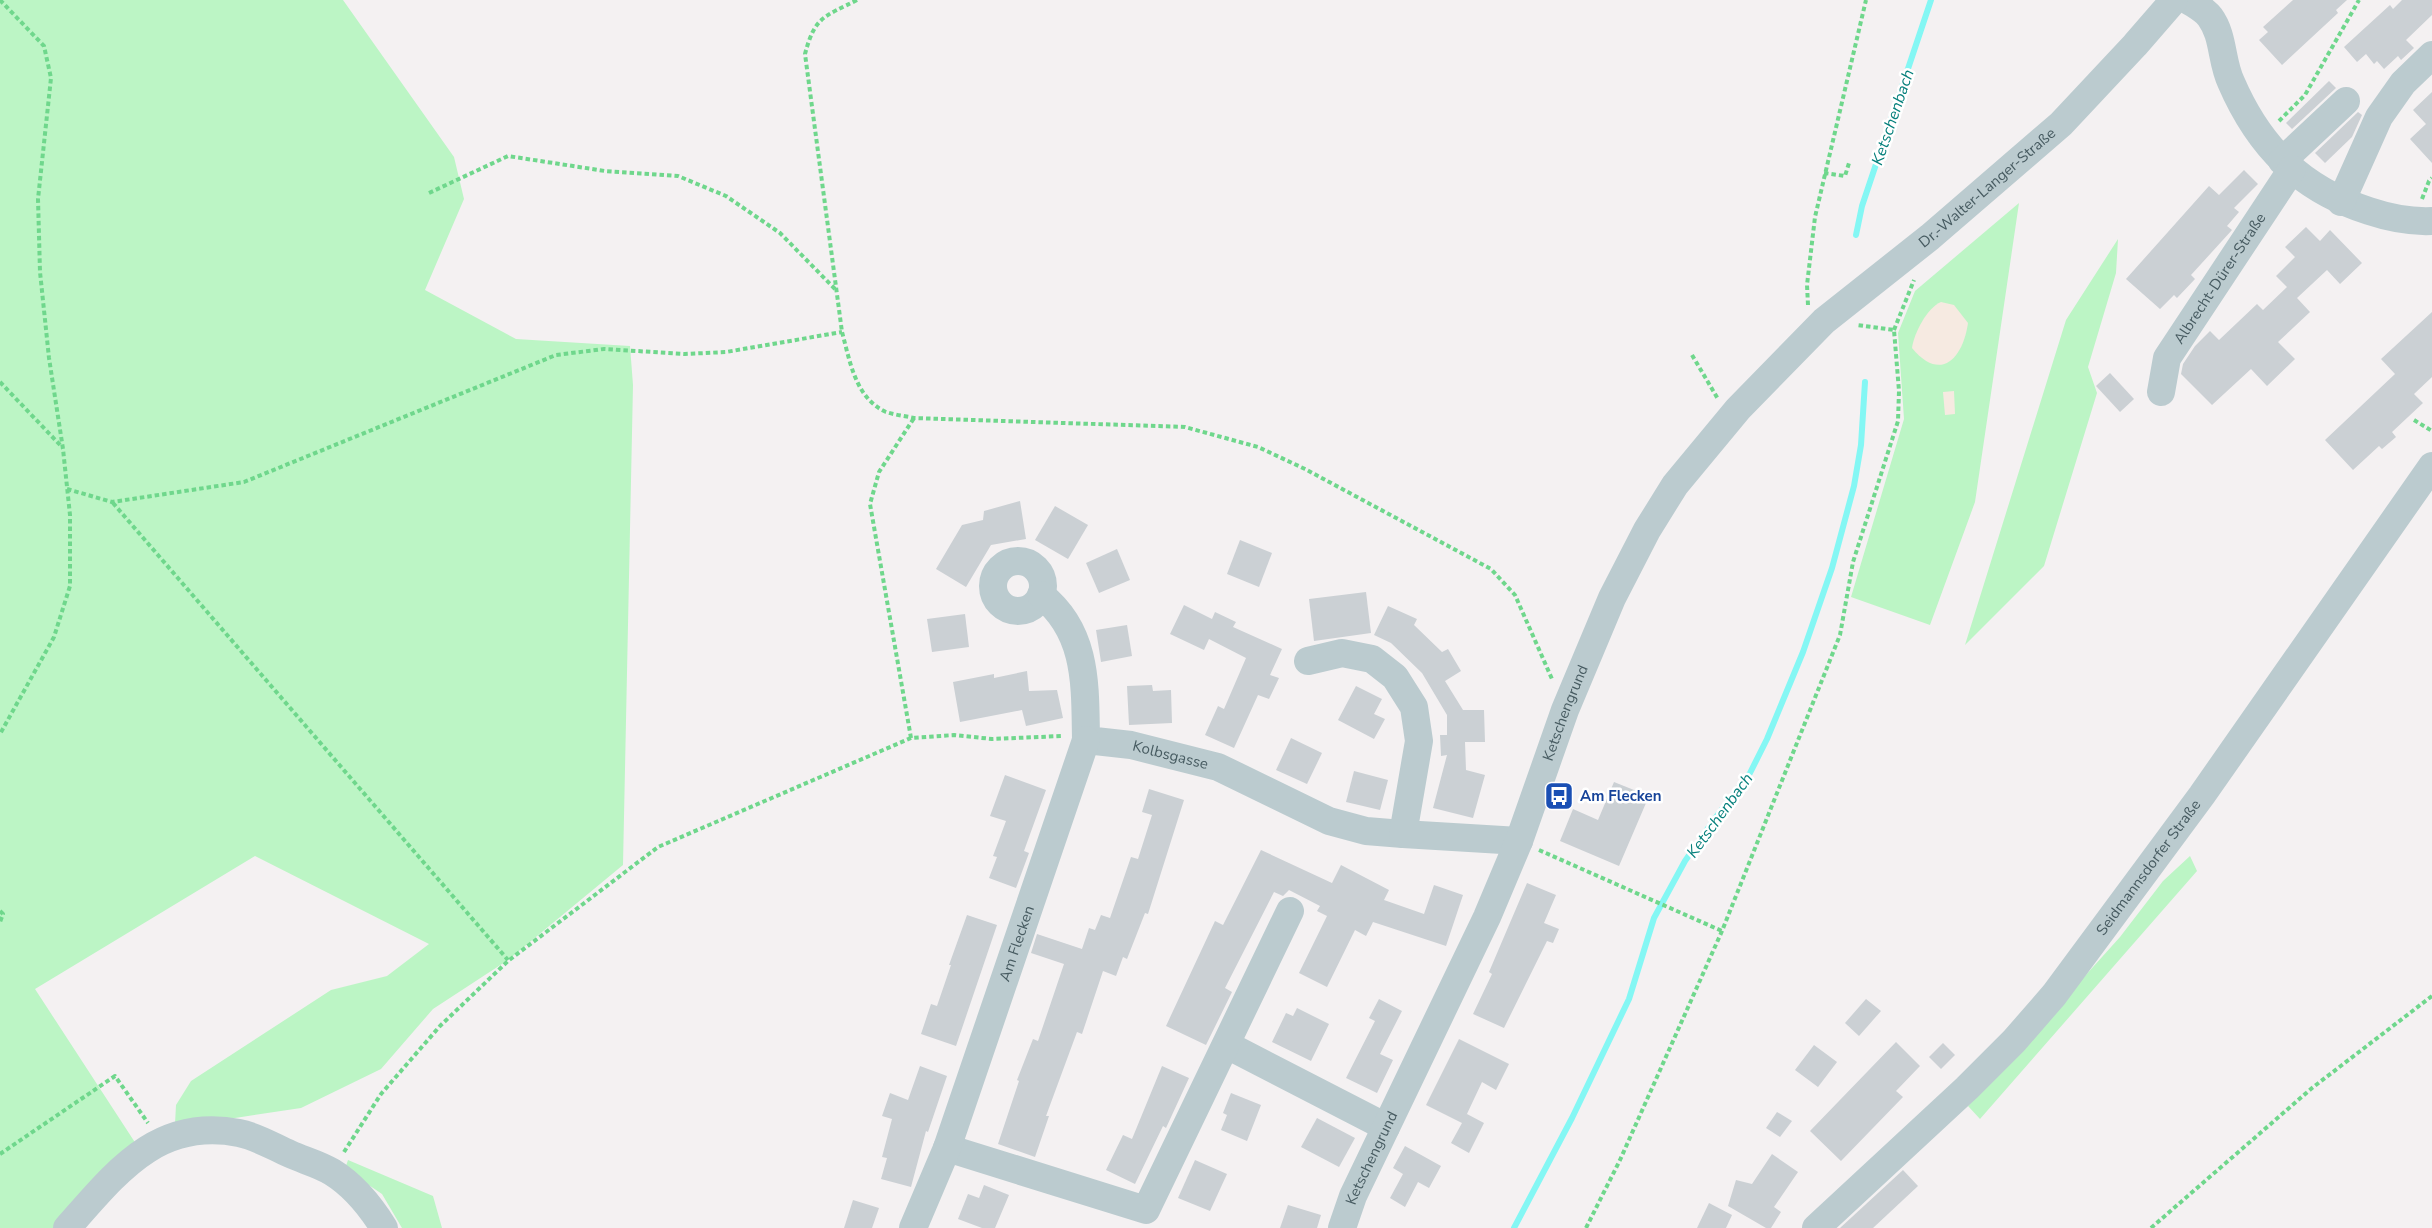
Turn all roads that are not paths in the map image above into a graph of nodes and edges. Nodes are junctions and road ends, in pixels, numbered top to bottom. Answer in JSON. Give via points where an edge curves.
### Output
{"nodes":[{"id":1,"x":2174,"y":0,"type":"edge"},
{"id":2,"x":2188,"y":0,"type":"edge"},
{"id":3,"x":2432,"y":55,"type":"edge"},
{"id":4,"x":2346,"y":101,"type":"dead end"},
{"id":5,"x":2287,"y":165,"type":"junction"},
{"id":6,"x":2342,"y":202,"type":"junction"},
{"id":7,"x":2432,"y":221,"type":"edge"},
{"id":8,"x":1785,"y":360,"type":"joint"},
{"id":9,"x":2161,"y":392,"type":"dead end"},
{"id":10,"x":2432,"y":466,"type":"edge"},
{"id":11,"x":1041,"y":595,"type":"dead end"},
{"id":12,"x":1308,"y":661,"type":"dead end"},
{"id":13,"x":1086,"y":740,"type":"junction"},
{"id":14,"x":1402,"y":834,"type":"junction"},
{"id":15,"x":1519,"y":841,"type":"junction"},
{"id":16,"x":1290,"y":911,"type":"dead end"},
{"id":17,"x":1227,"y":1045,"type":"junction"},
{"id":18,"x":1386,"y":1127,"type":"junction"},
{"id":19,"x":947,"y":1148,"type":"junction"},
{"id":20,"x":67,"y":1228,"type":"edge"},
{"id":21,"x":384,"y":1228,"type":"edge"},
{"id":22,"x":913,"y":1228,"type":"edge"},
{"id":23,"x":1342,"y":1228,"type":"edge"},
{"id":24,"x":1816,"y":1228,"type":"edge"}],
"edges":[{"from":1,"to":8,"type":"street","name":"Dr.-Walter-Langer-Straße","via":[[2061,124],[1930,237],[1824,321]]},
{"from":2,"to":5,"type":"street","via":[[2209,15],[2217,30],[2229,79],[2250,121]]},
{"from":3,"to":6,"type":"street","via":[[2403,83],[2379,117]]},
{"from":4,"to":5,"type":"street","name":"Albrecht-Dürer-Straße"},
{"from":5,"to":6,"type":"street","via":[[2315,188]]},
{"from":5,"to":9,"type":"street","name":"Albrecht-Dürer-Straße","via":[[2168,358]]},
{"from":6,"to":7,"type":"street","via":[[2393,219]]},
{"from":8,"to":15,"type":"street","name":"Ketschengrund","via":[[1675,485],[1647,530],[1612,598],[1565,710]]},
{"from":10,"to":24,"type":"street","name":"Seidmannsdorfer Straße","via":[[2202,795],[2054,995],[1967,1088]]},
{"from":11,"to":13,"type":"street","via":[[1069,625],[1079,649],[1085,686]]},
{"from":12,"to":14,"type":"street","via":[[1342,653],[1372,659],[1395,677],[1414,708],[1419,741]]},
{"from":13,"to":14,"type":"street","name":"Kolbsgasse","via":[[1131,745],[1218,767],[1329,821],[1366,831]]},
{"from":13,"to":19,"type":"street","name":"Am Flecken"},
{"from":14,"to":15,"type":"street","name":"Kolbsgasse"},
{"from":15,"to":18,"type":"street","name":"Ketschengrund","via":[[1487,917]]},
{"from":16,"to":17,"type":"street"},
{"from":17,"to":18,"type":"street"},
{"from":17,"to":19,"type":"street","via":[[1146,1210]]},
{"from":18,"to":23,"type":"street","name":"Ketschengrund"},
{"from":19,"to":22,"type":"street","name":"Am Flecken"},
{"from":20,"to":21,"type":"street","via":[[120,1169],[161,1141],[202,1129],[242,1133],[331,1172],[351,1187]]}]}
